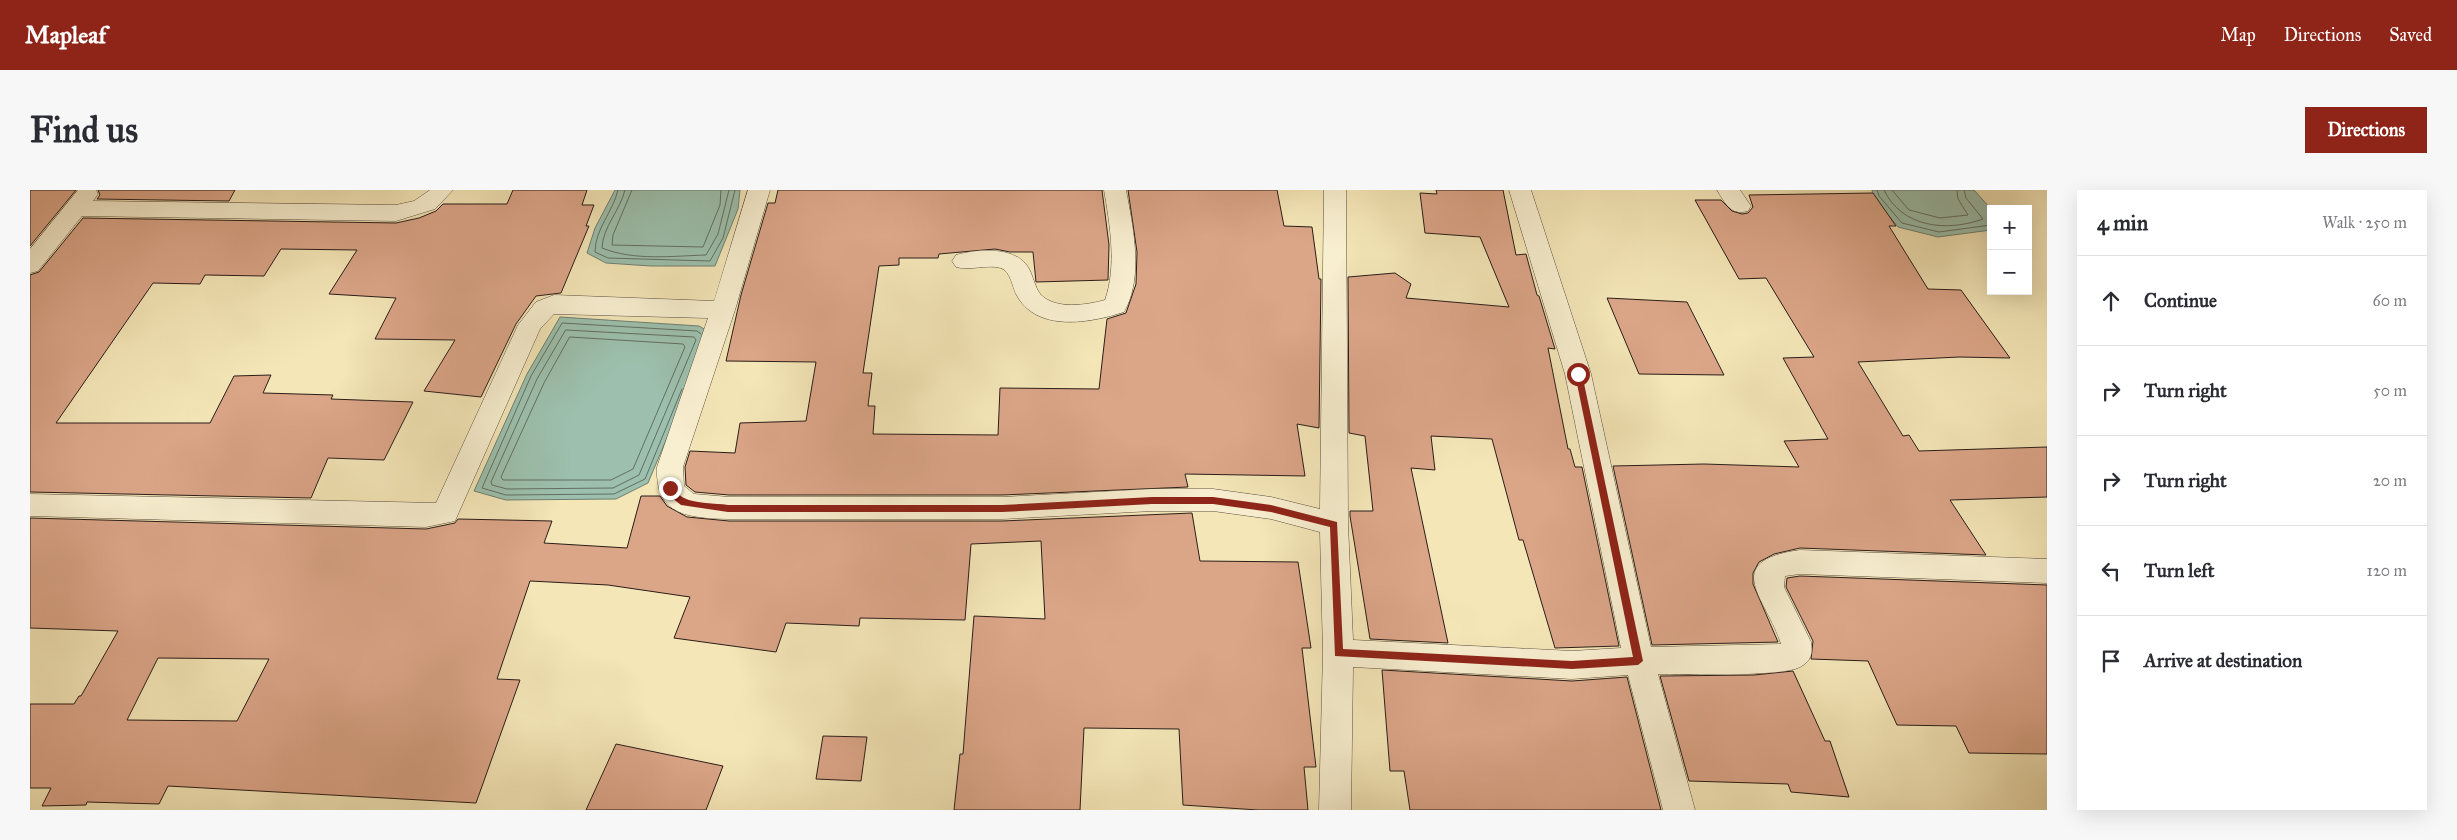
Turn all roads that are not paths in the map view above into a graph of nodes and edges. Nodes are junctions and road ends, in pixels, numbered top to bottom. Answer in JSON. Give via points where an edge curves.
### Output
{"nodes":[{"id":1,"x":90,"y":190,"type":"edge"},
{"id":2,"x":442,"y":190,"type":"edge"},
{"id":3,"x":759,"y":190,"type":"edge"},
{"id":4,"x":1115,"y":190,"type":"edge"},
{"id":5,"x":1335,"y":190,"type":"edge"},
{"id":6,"x":1520,"y":190,"type":"edge"},
{"id":7,"x":76,"y":208,"type":"junction"},
{"id":8,"x":964,"y":261,"type":"dead end"},
{"id":9,"x":30,"y":265,"type":"edge"},
{"id":10,"x":723,"y":310,"type":"junction"},
{"id":11,"x":30,"y":505,"type":"edge"},
{"id":12,"x":1334,"y":524,"type":"junction"},
{"id":13,"x":2047,"y":571,"type":"edge"},
{"id":14,"x":1338,"y":653,"type":"junction"},
{"id":15,"x":1638,"y":661,"type":"junction"},
{"id":16,"x":1335,"y":810,"type":"edge"},
{"id":17,"x":1679,"y":810,"type":"edge"}],
"edges":[{"from":1,"to":7,"type":"street"},
{"from":2,"to":7,"type":"street","via":[[429,204],[396,213]]},
{"from":3,"to":10,"type":"street"},
{"from":4,"to":8,"type":"street","via":[[1122,225],[1120,294],[1114,306],[1090,313],[1050,310],[1033,301],[1015,266],[1005,261]]},
{"from":5,"to":12,"type":"street"},
{"from":6,"to":15,"type":"street","via":[[1578,374]]},
{"from":7,"to":9,"type":"street"},
{"from":10,"to":11,"type":"street","via":[[554,304],[545,308],[530,326],[445,513],[426,516]]},
{"from":10,"to":12,"type":"street","via":[[670,467],[670,488],[684,502],[728,508],[1002,508],[1213,500],[1271,508]]},
{"from":12,"to":14,"type":"street"},
{"from":13,"to":15,"type":"street","via":[[1800,562],[1778,565],[1769,572],[1769,587],[1798,652],[1789,658]]},
{"from":14,"to":15,"type":"street","via":[[1572,665]]},
{"from":14,"to":16,"type":"street"},
{"from":15,"to":17,"type":"street"}]}
